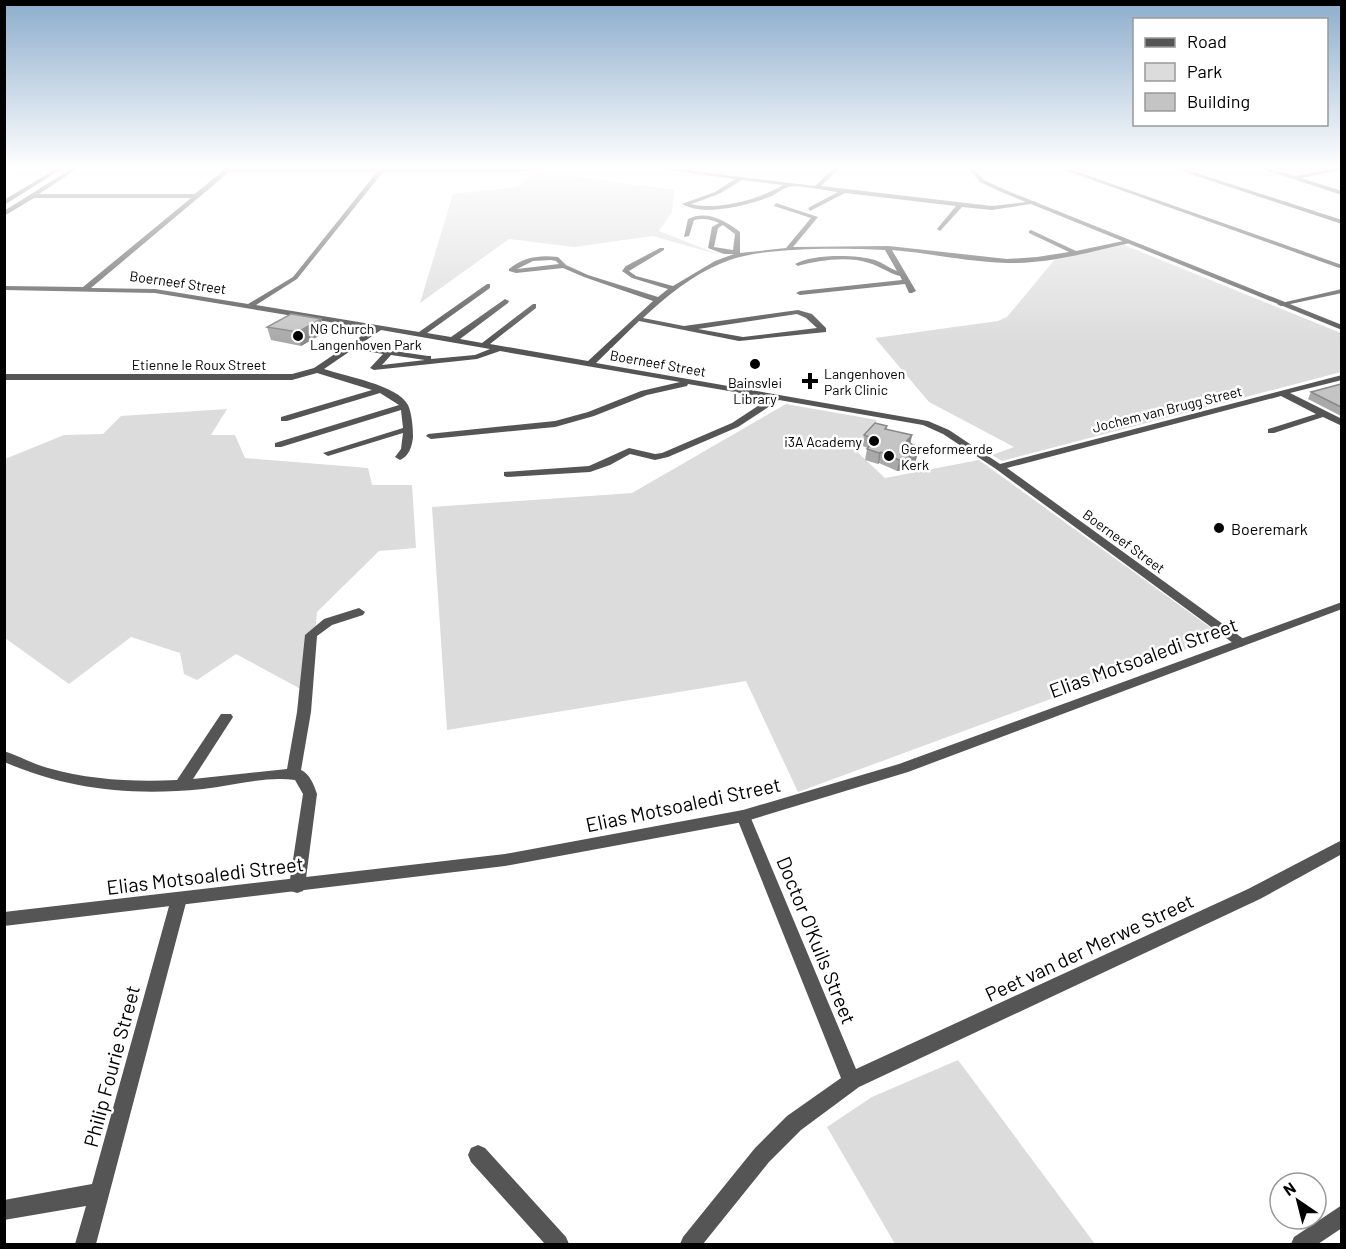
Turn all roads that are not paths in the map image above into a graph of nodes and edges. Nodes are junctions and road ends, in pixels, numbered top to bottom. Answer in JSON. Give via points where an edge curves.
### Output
{"nodes":[{"id":1,"x":160,"y":225,"type":"edge"},
{"id":2,"x":337,"y":225,"type":"edge"},
{"id":3,"x":689,"y":225,"type":"edge"},
{"id":4,"x":718,"y":225,"type":"edge"},
{"id":5,"x":726,"y":225,"type":"edge"},
{"id":6,"x":808,"y":225,"type":"edge"},
{"id":7,"x":943,"y":225,"type":"edge"},
{"id":8,"x":1088,"y":225,"type":"edge"},
{"id":9,"x":1223,"y":225,"type":"edge"},
{"id":10,"x":940,"y":229,"type":"dead end"},
{"id":11,"x":1031,"y":232,"type":"dead end"},
{"id":12,"x":686,"y":236,"type":"dead end"},
{"id":13,"x":1128,"y":242,"type":"junction"},
{"id":14,"x":887,"y":248,"type":"junction"},
{"id":15,"x":662,"y":249,"type":"dead end"},
{"id":16,"x":788,"y":249,"type":"junction"},
{"id":17,"x":1074,"y":252,"type":"junction"},
{"id":18,"x":738,"y":254,"type":"junction"},
{"id":19,"x":798,"y":264,"type":"dead end"},
{"id":20,"x":564,"y":266,"type":"junction"},
{"id":21,"x":1341,"y":267,"type":"edge"},
{"id":22,"x":902,"y":274,"type":"junction"},
{"id":23,"x":906,"y":282,"type":"junction"},
{"id":24,"x":487,"y":286,"type":"dead end"},
{"id":25,"x":4,"y":288,"type":"edge"},
{"id":26,"x":86,"y":288,"type":"junction"},
{"id":27,"x":674,"y":288,"type":"junction"},
{"id":28,"x":912,"y":291,"type":"dead end"},
{"id":29,"x":1341,"y":291,"type":"edge"},
{"id":30,"x":800,"y":293,"type":"dead end"},
{"id":31,"x":658,"y":300,"type":"junction"},
{"id":32,"x":505,"y":301,"type":"dead end"},
{"id":33,"x":1281,"y":304,"type":"junction"},
{"id":34,"x":250,"y":306,"type":"junction"},
{"id":35,"x":533,"y":306,"type":"dead end"},
{"id":36,"x":638,"y":319,"type":"junction"},
{"id":37,"x":379,"y":328,"type":"junction"},
{"id":38,"x":685,"y":328,"type":"junction"},
{"id":39,"x":1341,"y":328,"type":"edge"},
{"id":40,"x":420,"y":335,"type":"junction"},
{"id":41,"x":453,"y":340,"type":"junction"},
{"id":42,"x":484,"y":345,"type":"junction"},
{"id":43,"x":363,"y":348,"type":"dead end"},
{"id":44,"x":499,"y":348,"type":"junction"},
{"id":45,"x":389,"y":352,"type":"junction"},
{"id":46,"x":444,"y":360,"type":"junction"},
{"id":47,"x":590,"y":364,"type":"junction"},
{"id":48,"x":317,"y":370,"type":"junction"},
{"id":49,"x":1341,"y":377,"type":"edge"},
{"id":50,"x":4,"y":378,"type":"edge"},
{"id":51,"x":691,"y":382,"type":"junction"},
{"id":52,"x":380,"y":390,"type":"junction"},
{"id":53,"x":1283,"y":393,"type":"junction"},
{"id":54,"x":778,"y":397,"type":"junction"},
{"id":55,"x":404,"y":406,"type":"junction"},
{"id":56,"x":1324,"y":414,"type":"junction"},
{"id":57,"x":284,"y":419,"type":"dead end"},
{"id":58,"x":1341,"y":423,"type":"edge"},
{"id":59,"x":408,"y":429,"type":"junction"},
{"id":60,"x":1271,"y":431,"type":"dead end"},
{"id":61,"x":431,"y":436,"type":"dead end"},
{"id":62,"x":278,"y":445,"type":"dead end"},
{"id":63,"x":328,"y":453,"type":"dead end"},
{"id":64,"x":400,"y":457,"type":"dead end"},
{"id":65,"x":999,"y":467,"type":"junction"},
{"id":66,"x":507,"y":474,"type":"dead end"},
{"id":67,"x":1339,"y":608,"type":"edge"},
{"id":68,"x":358,"y":612,"type":"dead end"},
{"id":69,"x":1241,"y":643,"type":"junction"},
{"id":70,"x":226,"y":717,"type":"dead end"},
{"id":71,"x":4,"y":756,"type":"edge"},
{"id":72,"x":293,"y":774,"type":"junction"},
{"id":73,"x":182,"y":785,"type":"junction"},
{"id":74,"x":743,"y":816,"type":"junction"},
{"id":75,"x":1341,"y":846,"type":"edge"},
{"id":76,"x":297,"y":886,"type":"junction"},
{"id":77,"x":179,"y":899,"type":"junction"},
{"id":78,"x":4,"y":919,"type":"edge"},
{"id":79,"x":852,"y":1081,"type":"junction"},
{"id":80,"x":478,"y":1155,"type":"dead end"},
{"id":81,"x":100,"y":1193,"type":"junction"},
{"id":82,"x":4,"y":1210,"type":"edge"},
{"id":83,"x":1341,"y":1215,"type":"edge"},
{"id":84,"x":86,"y":1245,"type":"edge"},
{"id":85,"x":559,"y":1245,"type":"edge"},
{"id":86,"x":690,"y":1245,"type":"edge"},
{"id":87,"x":1301,"y":1245,"type":"edge"}],
"edges":[{"from":1,"to":26,"type":"street"},
{"from":2,"to":34,"type":"street","via":[[295,278]]},
{"from":3,"to":12,"type":"street"},
{"from":4,"to":18,"type":"street","via":[[711,248]]},
{"from":5,"to":18,"type":"street","via":[[738,233]]},
{"from":6,"to":16,"type":"street"},
{"from":7,"to":10,"type":"street"},
{"from":8,"to":13,"type":"street"},
{"from":9,"to":21,"type":"street"},
{"from":11,"to":17,"type":"street"},
{"from":13,"to":17,"type":"street"},
{"from":13,"to":33,"type":"street"},
{"from":14,"to":16,"type":"street"},
{"from":14,"to":17,"type":"street","via":[[1007,261]]},
{"from":14,"to":22,"type":"street"},
{"from":15,"to":27,"type":"street","via":[[625,271]]},
{"from":16,"to":18,"type":"street"},
{"from":18,"to":27,"type":"street"},
{"from":19,"to":22,"type":"street","via":[[862,259]]},
{"from":20,"to":20,"type":"street","via":[[516,272],[511,270],[533,257],[557,259]]},
{"from":20,"to":31,"type":"street"},
{"from":22,"to":23,"type":"street"},
{"from":23,"to":28,"type":"street"},
{"from":23,"to":30,"type":"street"},
{"from":24,"to":40,"type":"street"},
{"from":25,"to":26,"type":"street","name":"Boerneef Street"},
{"from":26,"to":34,"type":"street","name":"Boerneef Street","via":[[155,291]]},
{"from":27,"to":31,"type":"street"},
{"from":29,"to":33,"type":"street"},
{"from":31,"to":36,"type":"street"},
{"from":32,"to":41,"type":"street"},
{"from":33,"to":39,"type":"street"},
{"from":34,"to":37,"type":"street","name":"Boerneef Street"},
{"from":35,"to":42,"type":"street"},
{"from":36,"to":38,"type":"street"},
{"from":36,"to":47,"type":"street"},
{"from":37,"to":40,"type":"street","name":"Boerneef Street"},
{"from":37,"to":48,"type":"street","name":"Etienne le Roux Street"},
{"from":38,"to":38,"type":"street","via":[[743,339],[823,330],[798,312]]},
{"from":40,"to":41,"type":"street","name":"Boerneef Street"},
{"from":41,"to":42,"type":"street","name":"Boerneef Street"},
{"from":42,"to":44,"type":"street","name":"Boerneef Street"},
{"from":43,"to":45,"type":"street"},
{"from":44,"to":46,"type":"street","via":[[484,356]]},
{"from":44,"to":47,"type":"street","name":"Boerneef Street"},
{"from":45,"to":46,"type":"street"},
{"from":45,"to":46,"type":"street","via":[[374,368]]},
{"from":47,"to":51,"type":"street","name":"Boerneef Street"},
{"from":48,"to":50,"type":"street","name":"Etienne le Roux Street","via":[[272,378]]},
{"from":48,"to":52,"type":"street"},
{"from":49,"to":53,"type":"street","name":"Jochem van Brugg Street"},
{"from":51,"to":54,"type":"street","name":"Boerneef Street"},
{"from":51,"to":61,"type":"street","via":[[644,393],[555,424]]},
{"from":52,"to":55,"type":"street","via":[[396,397]]},
{"from":52,"to":57,"type":"street"},
{"from":53,"to":56,"type":"street"},
{"from":53,"to":65,"type":"street","name":"Jochem van Brugg Street"},
{"from":54,"to":65,"type":"street","name":"Boerneef Street","via":[[925,423]]},
{"from":54,"to":66,"type":"street","via":[[735,425],[660,457],[629,451],[590,469]]},
{"from":55,"to":59,"type":"street"},
{"from":55,"to":62,"type":"street"},
{"from":56,"to":58,"type":"street"},
{"from":56,"to":60,"type":"street"},
{"from":59,"to":63,"type":"street"},
{"from":59,"to":64,"type":"street","via":[[406,451]]},
{"from":65,"to":69,"type":"street","name":"Boerneef Street"},
{"from":67,"to":69,"type":"street","name":"Elias Motsoaledi Street"},
{"from":68,"to":72,"type":"street","via":[[328,622],[310,634],[304,712]]},
{"from":69,"to":74,"type":"street","name":"Elias Motsoaledi Street","via":[[903,768]]},
{"from":70,"to":73,"type":"street"},
{"from":71,"to":73,"type":"street","via":[[77,781]]},
{"from":72,"to":73,"type":"street"},
{"from":72,"to":76,"type":"street","via":[[304,779],[310,794]]},
{"from":74,"to":76,"type":"street","name":"Elias Motsoaledi Street","via":[[505,860]]},
{"from":74,"to":79,"type":"street","name":"Doctor O'Kuils Street"},
{"from":75,"to":79,"type":"street","name":"Peet van der Merwe Street","via":[[1254,894]]},
{"from":76,"to":77,"type":"street","name":"Elias Motsoaledi Street"},
{"from":77,"to":78,"type":"street","name":"Elias Motsoaledi Street"},
{"from":77,"to":81,"type":"street","name":"Philip Fourie Street"},
{"from":79,"to":86,"type":"street","name":"Peet van der Merwe Street","via":[[794,1123],[762,1155]]},
{"from":80,"to":85,"type":"street"},
{"from":81,"to":82,"type":"street"},
{"from":81,"to":84,"type":"street","name":"Philip Fourie Street"},
{"from":83,"to":87,"type":"street"}]}
